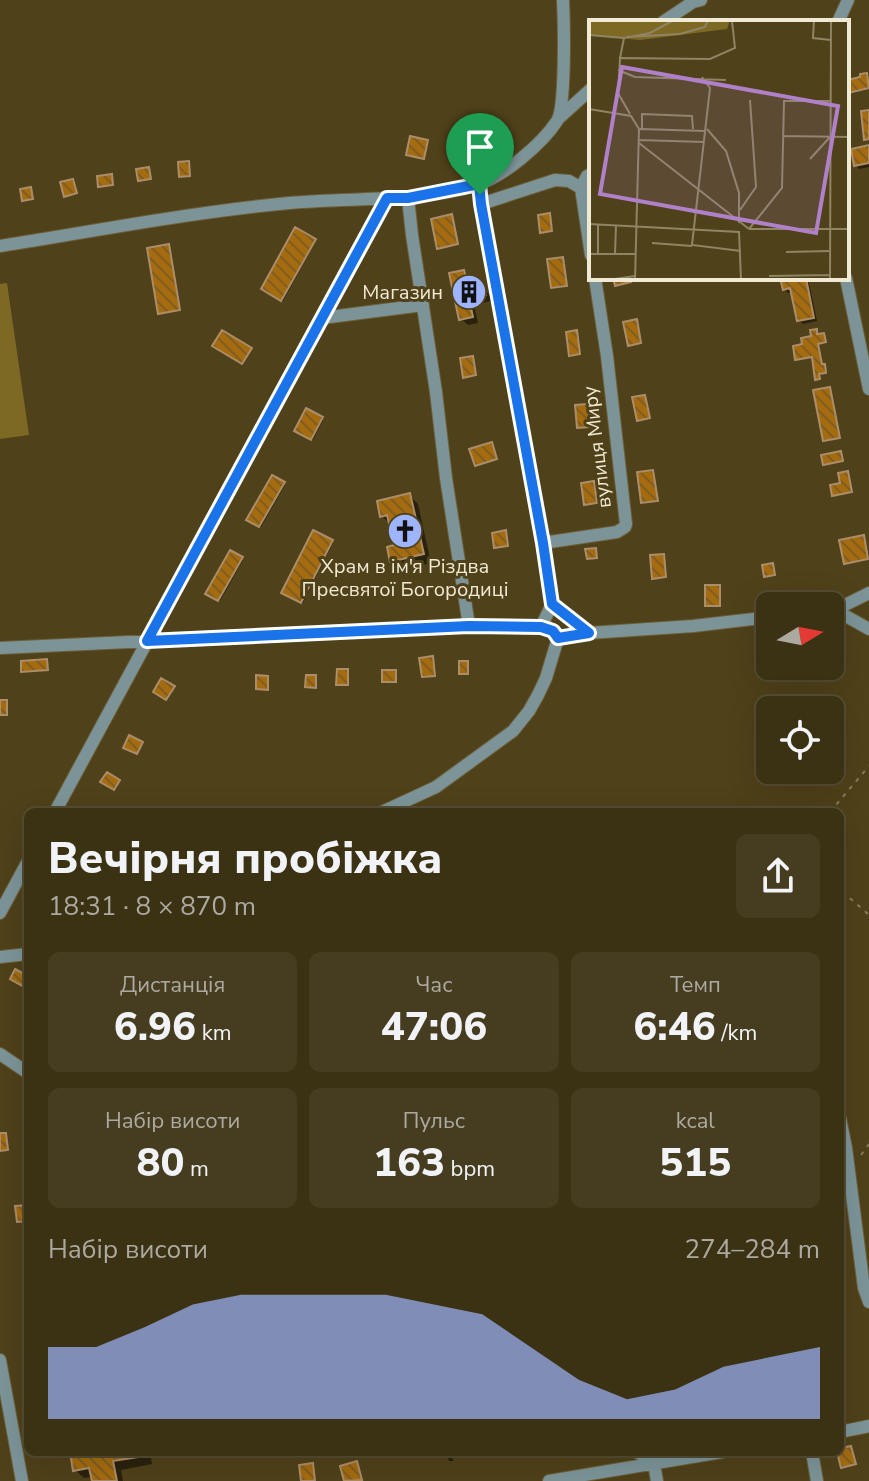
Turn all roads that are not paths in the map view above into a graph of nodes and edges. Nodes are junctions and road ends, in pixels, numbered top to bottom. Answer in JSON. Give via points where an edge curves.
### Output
{"nodes":[{"id":1,"x":563,"y":0,"type":"edge"},
{"id":2,"x":701,"y":0,"type":"edge"},
{"id":3,"x":848,"y":0,"type":"edge"},
{"id":4,"x":666,"y":20,"type":"edge"},
{"id":5,"x":839,"y":20,"type":"edge"},
{"id":6,"x":589,"y":91,"type":"edge"},
{"id":7,"x":559,"y":118,"type":"junction"},
{"id":8,"x":589,"y":175,"type":"edge"},
{"id":9,"x":479,"y":184,"type":"junction"},
{"id":10,"x":581,"y":188,"type":"junction"},
{"id":11,"x":387,"y":198,"type":"junction"},
{"id":12,"x":408,"y":198,"type":"junction"},
{"id":13,"x":481,"y":204,"type":"junction"},
{"id":14,"x":589,"y":242,"type":"edge"},
{"id":15,"x":0,"y":246,"type":"edge"},
{"id":16,"x":595,"y":280,"type":"edge"},
{"id":17,"x":846,"y":280,"type":"edge"},
{"id":18,"x":423,"y":305,"type":"junction"},
{"id":19,"x":322,"y":318,"type":"junction"},
{"id":20,"x":869,"y":389,"type":"edge"},
{"id":21,"x":543,"y":543,"type":"junction"},
{"id":22,"x":869,"y":593,"type":"edge"},
{"id":23,"x":552,"y":604,"type":"junction"},
{"id":24,"x":844,"y":604,"type":"edge"},
{"id":25,"x":844,"y":616,"type":"edge"},
{"id":26,"x":756,"y":619,"type":"edge"},
{"id":27,"x":469,"y":626,"type":"junction"},
{"id":28,"x":541,"y":627,"type":"junction"},
{"id":29,"x":869,"y":629,"type":"edge"},
{"id":30,"x":589,"y":633,"type":"junction"},
{"id":31,"x":558,"y":638,"type":"junction"},
{"id":32,"x":147,"y":641,"type":"junction"},
{"id":33,"x":0,"y":648,"type":"edge"},
{"id":34,"x":57,"y":808,"type":"edge"},
{"id":35,"x":391,"y":808,"type":"edge"},
{"id":36,"x":24,"y":868,"type":"edge"},
{"id":37,"x":0,"y":913,"type":"edge"},
{"id":38,"x":24,"y":954,"type":"edge"},
{"id":39,"x":0,"y":957,"type":"edge"},
{"id":40,"x":0,"y":1054,"type":"edge"},
{"id":41,"x":24,"y":1070,"type":"edge"},
{"id":42,"x":844,"y":1138,"type":"edge"},
{"id":43,"x":869,"y":1302,"type":"edge"},
{"id":44,"x":0,"y":1360,"type":"edge"},
{"id":45,"x":869,"y":1426,"type":"edge"},
{"id":46,"x":844,"y":1431,"type":"edge"},
{"id":47,"x":676,"y":1456,"type":"edge"},
{"id":48,"x":813,"y":1456,"type":"edge"},
{"id":49,"x":653,"y":1458,"type":"edge"},
{"id":50,"x":22,"y":1481,"type":"edge"},
{"id":51,"x":549,"y":1481,"type":"edge"},
{"id":52,"x":657,"y":1481,"type":"edge"},
{"id":53,"x":817,"y":1481,"type":"edge"}],
"edges":[{"from":1,"to":7,"type":"street"},
{"from":2,"to":4,"type":"street"},
{"from":3,"to":5,"type":"street"},
{"from":6,"to":7,"type":"street"},
{"from":7,"to":9,"type":"street","via":[[536,147]]},
{"from":8,"to":10,"type":"street"},
{"from":9,"to":12,"type":"street"},
{"from":9,"to":13,"type":"street"},
{"from":10,"to":13,"type":"street","via":[[555,180]]},
{"from":10,"to":14,"type":"street"},
{"from":11,"to":12,"type":"street"},
{"from":11,"to":15,"type":"street","via":[[214,211]]},
{"from":11,"to":19,"type":"street"},
{"from":12,"to":18,"type":"street"},
{"from":13,"to":21,"type":"street"},
{"from":16,"to":21,"type":"street","name":"вулиця Миру","via":[[626,524],[617,532]]},
{"from":17,"to":20,"type":"street"},
{"from":18,"to":19,"type":"street"},
{"from":18,"to":27,"type":"street"},
{"from":19,"to":32,"type":"street"},
{"from":21,"to":23,"type":"street"},
{"from":22,"to":24,"type":"street"},
{"from":23,"to":28,"type":"street"},
{"from":23,"to":30,"type":"street"},
{"from":25,"to":29,"type":"street"},
{"from":26,"to":30,"type":"street"},
{"from":27,"to":28,"type":"street"},
{"from":27,"to":32,"type":"street"},
{"from":28,"to":31,"type":"street"},
{"from":30,"to":31,"type":"street"},
{"from":31,"to":35,"type":"street","via":[[542,686],[513,731],[436,787]]},
{"from":32,"to":33,"type":"street"},
{"from":32,"to":34,"type":"street"},
{"from":36,"to":37,"type":"street"},
{"from":38,"to":39,"type":"street"},
{"from":40,"to":41,"type":"street"},
{"from":42,"to":43,"type":"street"},
{"from":44,"to":50,"type":"street"},
{"from":45,"to":46,"type":"street"},
{"from":47,"to":49,"type":"street"},
{"from":48,"to":53,"type":"street"},
{"from":49,"to":51,"type":"street"},
{"from":49,"to":52,"type":"street"}]}
